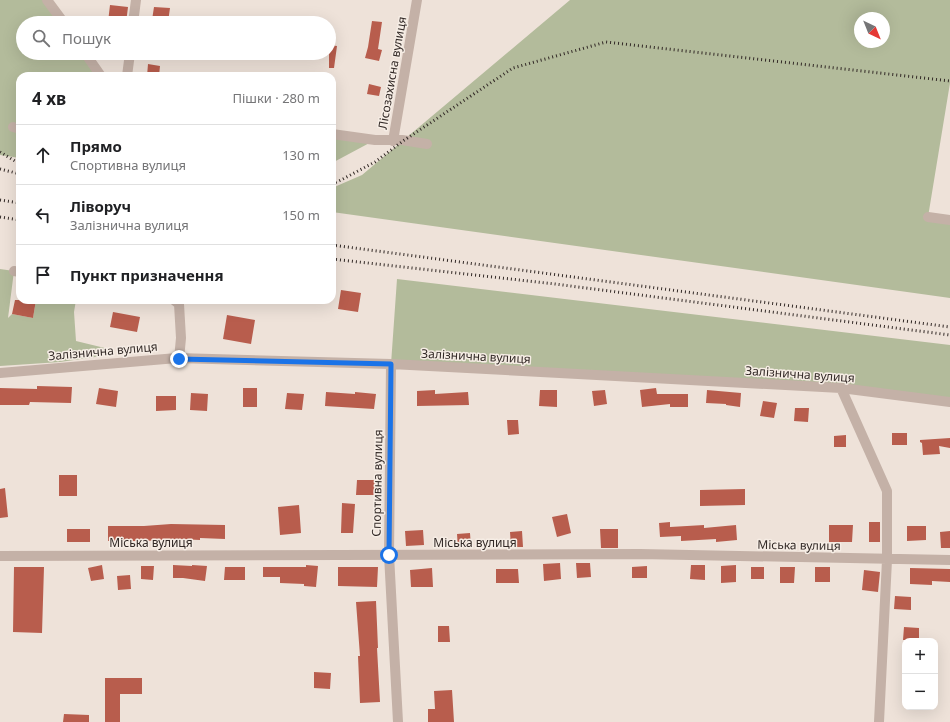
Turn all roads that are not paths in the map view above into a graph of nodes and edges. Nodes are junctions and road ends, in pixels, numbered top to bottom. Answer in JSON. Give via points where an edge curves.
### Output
{"nodes":[{"id":1,"x":47,"y":0,"type":"edge"},
{"id":2,"x":136,"y":0,"type":"edge"},
{"id":3,"x":417,"y":0,"type":"edge"},
{"id":4,"x":59,"y":16,"type":"edge"},
{"id":5,"x":134,"y":16,"type":"edge"},
{"id":6,"x":90,"y":60,"type":"edge"},
{"id":7,"x":129,"y":60,"type":"edge"},
{"id":8,"x":98,"y":72,"type":"edge"},
{"id":9,"x":128,"y":72,"type":"edge"},
{"id":10,"x":336,"y":135,"type":"edge"},
{"id":11,"x":393,"y":140,"type":"junction"},
{"id":12,"x":428,"y":144,"type":"dead end"},
{"id":13,"x":928,"y":217,"type":"dead end"},
{"id":14,"x":950,"y":220,"type":"edge"},
{"id":15,"x":179,"y":304,"type":"edge"},
{"id":16,"x":179,"y":359,"type":"junction"},
{"id":17,"x":391,"y":364,"type":"junction"},
{"id":18,"x":0,"y":373,"type":"edge"},
{"id":19,"x":841,"y":388,"type":"junction"},
{"id":20,"x":950,"y":402,"type":"edge"},
{"id":21,"x":389,"y":555,"type":"junction"},
{"id":22,"x":0,"y":556,"type":"edge"},
{"id":23,"x":887,"y":560,"type":"junction"},
{"id":24,"x":950,"y":560,"type":"edge"},
{"id":25,"x":398,"y":722,"type":"edge"},
{"id":26,"x":879,"y":722,"type":"edge"}],
"edges":[{"from":1,"to":4,"type":"street"},
{"from":2,"to":5,"type":"street"},
{"from":3,"to":11,"type":"street","name":"Лісозахисна вулиця"},
{"from":6,"to":8,"type":"street"},
{"from":7,"to":9,"type":"street"},
{"from":10,"to":11,"type":"street"},
{"from":11,"to":12,"type":"street","name":"Лісозахисна вулиця"},
{"from":13,"to":14,"type":"street"},
{"from":15,"to":16,"type":"street"},
{"from":16,"to":17,"type":"street","name":"Залізнична вулиця"},
{"from":16,"to":18,"type":"street","name":"Залізнична вулиця"},
{"from":17,"to":19,"type":"street","name":"Залізнична вулиця"},
{"from":17,"to":21,"type":"street","name":"Спортивна вулиця"},
{"from":19,"to":20,"type":"street","name":"Залізнична вулиця"},
{"from":19,"to":23,"type":"street","via":[[887,491]]},
{"from":21,"to":22,"type":"street","name":"Міська вулиця"},
{"from":21,"to":23,"type":"street","name":"Міська вулиця","via":[[640,554]]},
{"from":21,"to":25,"type":"street","name":"Спортивна вулиця"},
{"from":23,"to":24,"type":"street","name":"Міська вулиця"},
{"from":23,"to":26,"type":"street"}]}
